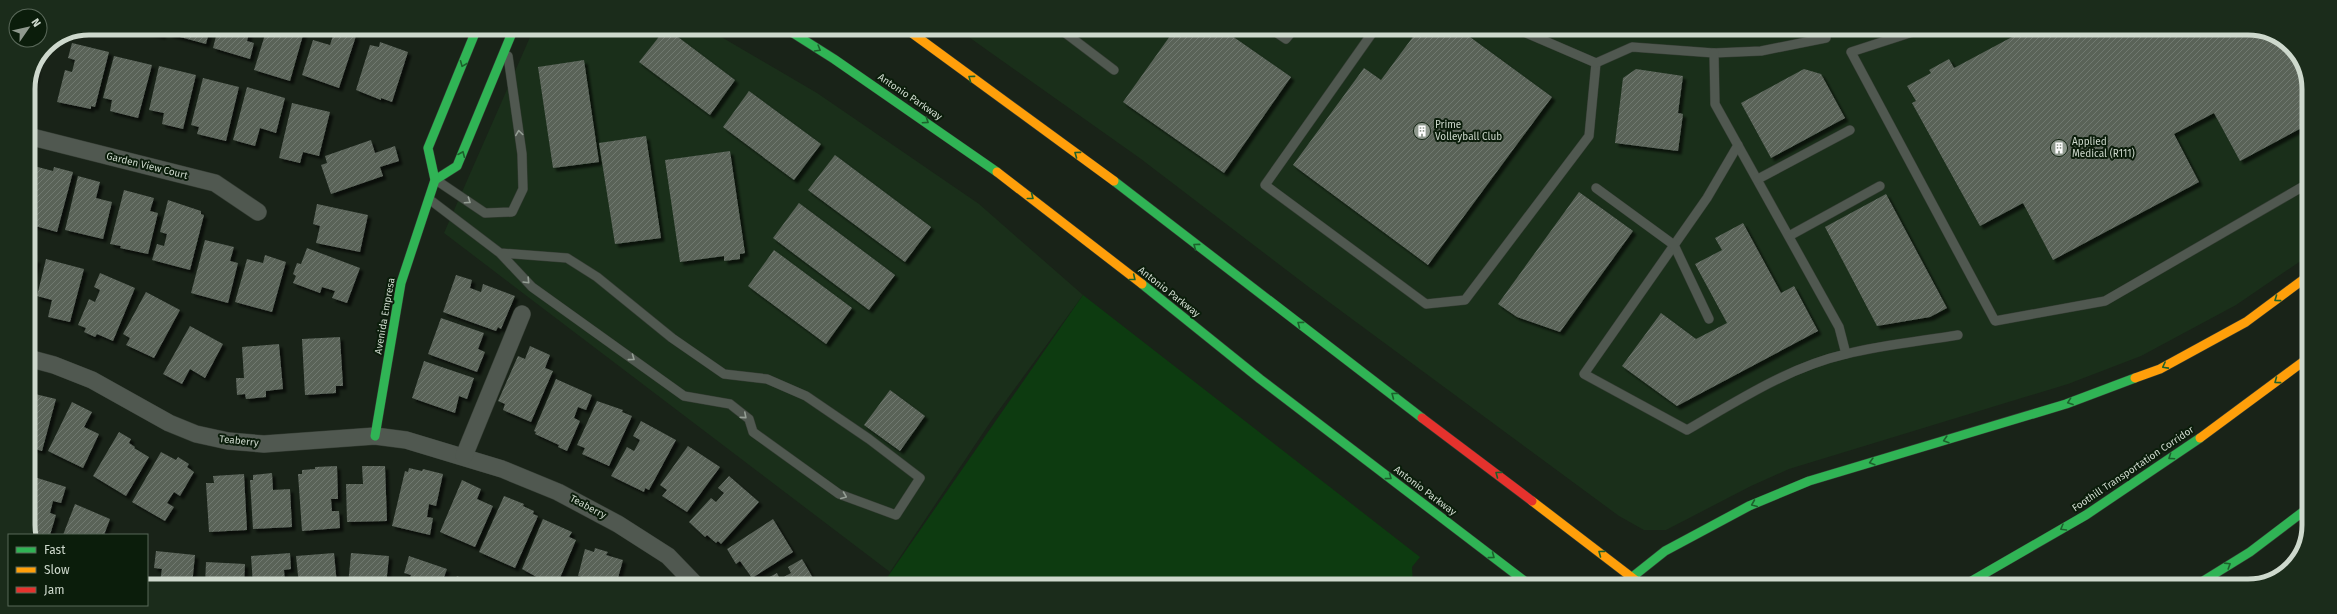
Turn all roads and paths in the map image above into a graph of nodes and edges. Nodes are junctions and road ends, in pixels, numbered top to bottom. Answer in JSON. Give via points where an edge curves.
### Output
{"nodes":[{"id":1,"x":474,"y":35,"type":"edge"},
{"id":2,"x":511,"y":35,"type":"edge"},
{"id":3,"x":795,"y":35,"type":"edge"},
{"id":4,"x":914,"y":35,"type":"edge"},
{"id":5,"x":1069,"y":35,"type":"edge"},
{"id":6,"x":1280,"y":35,"type":"edge"},
{"id":7,"x":1289,"y":35,"type":"edge"},
{"id":8,"x":1371,"y":35,"type":"edge"},
{"id":9,"x":1531,"y":35,"type":"edge"},
{"id":10,"x":1903,"y":35,"type":"edge"},
{"id":11,"x":1826,"y":38,"type":"dead end"},
{"id":12,"x":506,"y":47,"type":"junction"},
{"id":13,"x":1714,"y":53,"type":"junction"},
{"id":14,"x":1596,"y":63,"type":"junction"},
{"id":15,"x":1114,"y":70,"type":"dead end"},
{"id":16,"x":1850,"y":130,"type":"dead end"},
{"id":17,"x":35,"y":138,"type":"edge"},
{"id":18,"x":1738,"y":145,"type":"junction"},
{"id":19,"x":435,"y":180,"type":"junction"},
{"id":20,"x":1758,"y":180,"type":"junction"},
{"id":21,"x":1880,"y":186,"type":"dead end"},
{"id":22,"x":2302,"y":187,"type":"edge"},
{"id":23,"x":1596,"y":188,"type":"dead end"},
{"id":24,"x":428,"y":198,"type":"junction"},
{"id":25,"x":258,"y":212,"type":"dead end"},
{"id":26,"x":1789,"y":236,"type":"junction"},
{"id":27,"x":1674,"y":245,"type":"junction"},
{"id":28,"x":500,"y":253,"type":"junction"},
{"id":29,"x":2302,"y":280,"type":"edge"},
{"id":30,"x":522,"y":314,"type":"dead end"},
{"id":31,"x":1709,"y":319,"type":"dead end"},
{"id":32,"x":1958,"y":335,"type":"dead end"},
{"id":33,"x":1846,"y":354,"type":"junction"},
{"id":34,"x":35,"y":360,"type":"edge"},
{"id":35,"x":2302,"y":362,"type":"edge"},
{"id":36,"x":375,"y":436,"type":"junction"},
{"id":37,"x":464,"y":456,"type":"junction"},
{"id":38,"x":2302,"y":513,"type":"edge"},
{"id":39,"x":1632,"y":577,"type":"junction"},
{"id":40,"x":690,"y":579,"type":"edge"},
{"id":41,"x":1522,"y":579,"type":"edge"},
{"id":42,"x":1630,"y":579,"type":"edge"},
{"id":43,"x":1635,"y":579,"type":"edge"},
{"id":44,"x":1975,"y":579,"type":"edge"},
{"id":45,"x":2206,"y":579,"type":"edge"}],
"edges":[{"from":1,"to":19,"type":"main road","one_way":true,"via":[[428,148]]},
{"from":2,"to":12,"type":"main road"},
{"from":3,"to":41,"type":"main road","name":"Antonio Parkway","one_way":true,"via":[[841,63],[976,156],[1060,219],[1260,379]]},
{"from":39,"to":4,"type":"main road","one_way":true,"via":[[1108,177]]},
{"from":5,"to":15,"type":"lane"},
{"from":6,"to":7,"type":"lane","via":[[1286,39]]},
{"from":8,"to":14,"type":"lane","via":[[1265,185],[1426,304],[1465,300],[1589,136]]},
{"from":9,"to":14,"type":"lane"},
{"from":10,"to":22,"type":"lane","via":[[1851,52],[1995,321],[2105,302]]},
{"from":11,"to":13,"type":"lane","via":[[1761,51]]},
{"from":19,"to":12,"type":"main road","one_way":true,"via":[[457,166]]},
{"from":19,"to":12,"type":"lane","one_way":true,"via":[[485,213],[512,212],[523,189],[522,154]]},
{"from":13,"to":14,"type":"lane","via":[[1632,47]]},
{"from":13,"to":18,"type":"lane","via":[[1715,104]]},
{"from":16,"to":20,"type":"lane"},
{"from":17,"to":25,"type":"street","name":"Garden View Court","via":[[215,183]]},
{"from":18,"to":20,"type":"lane"},
{"from":18,"to":27,"type":"lane","via":[[1707,198]]},
{"from":19,"to":24,"type":"main road","name":"Avenida Empresa"},
{"from":20,"to":26,"type":"lane"},
{"from":21,"to":26,"type":"lane"},
{"from":23,"to":27,"type":"lane"},
{"from":24,"to":28,"type":"lane"},
{"from":24,"to":36,"type":"main road","name":"Avenida Empresa","via":[[400,283]]},
{"from":26,"to":33,"type":"lane","via":[[1839,327]]},
{"from":27,"to":31,"type":"lane"},
{"from":27,"to":33,"type":"lane","via":[[1584,374],[1687,430],[1799,370]]},
{"from":28,"to":28,"type":"lane","one_way":true,"via":[[532,287],[684,396],[730,404],[749,419],[753,432],[839,494],[896,515],[920,478],[806,396],[768,379],[724,374],[672,338],[597,277],[567,258]]},
{"from":29,"to":39,"type":"main road","one_way":true,"via":[[2246,322],[2160,369],[2066,404],[1809,481],[1749,506],[1665,551]]},
{"from":30,"to":37,"type":"street"},
{"from":32,"to":33,"type":"lane"},
{"from":34,"to":36,"type":"street","name":"Teaberry","via":[[54,364],[92,380],[169,423],[196,434],[228,441],[264,444]]},
{"from":35,"to":44,"type":"main road","name":"Foothill Transportation Corridor","one_way":true,"via":[[2212,430],[2086,514]]},
{"from":36,"to":37,"type":"street","name":"Teaberry","via":[[406,440]]},
{"from":37,"to":40,"type":"street","name":"Teaberry","via":[[558,492],[618,524],[668,556]]},
{"from":45,"to":38,"type":"main road","one_way":true,"via":[[2250,552]]},
{"from":39,"to":42,"type":"main road"},
{"from":39,"to":43,"type":"main road"}]}
